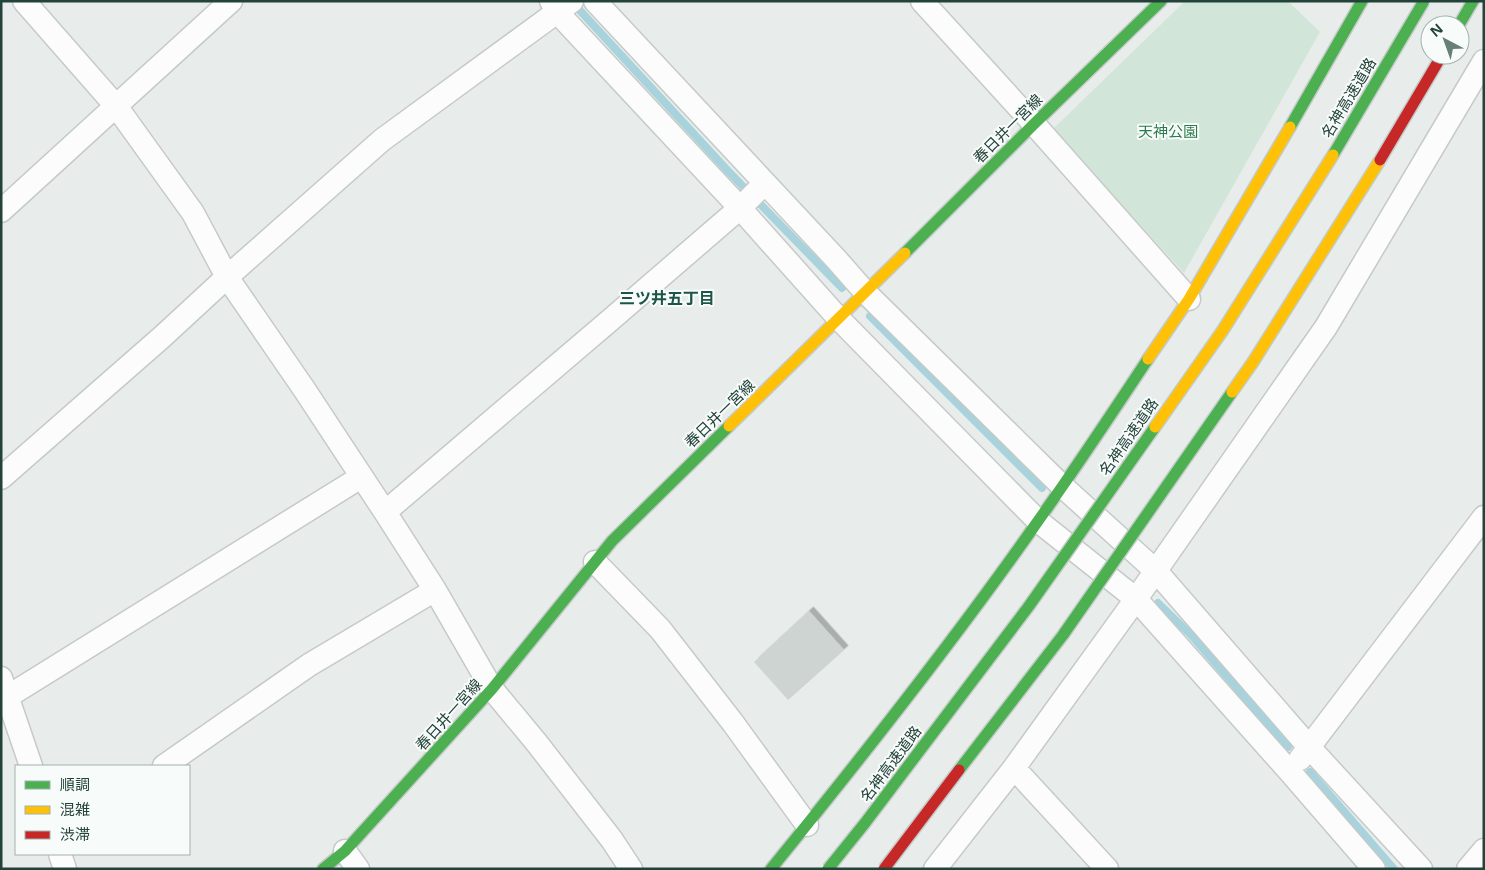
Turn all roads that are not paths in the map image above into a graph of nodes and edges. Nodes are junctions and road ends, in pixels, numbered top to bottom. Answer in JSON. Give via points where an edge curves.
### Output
{"nodes":[{"id":1,"x":24,"y":1,"type":"edge"},
{"id":2,"x":231,"y":1,"type":"edge"},
{"id":3,"x":595,"y":1,"type":"edge"},
{"id":4,"x":922,"y":1,"type":"edge"},
{"id":5,"x":1161,"y":1,"type":"edge"},
{"id":6,"x":1362,"y":1,"type":"edge"},
{"id":7,"x":1424,"y":1,"type":"edge"},
{"id":8,"x":1473,"y":1,"type":"edge"},
{"id":9,"x":560,"y":5,"type":"edge"},
{"id":10,"x":1465,"y":15,"type":"edge"},
{"id":11,"x":1484,"y":61,"type":"edge"},
{"id":12,"x":1436,"y":65,"type":"edge"},
{"id":13,"x":116,"y":106,"type":"junction"},
{"id":14,"x":1034,"y":124,"type":"junction"},
{"id":15,"x":765,"y":183,"type":"junction"},
{"id":16,"x":740,"y":208,"type":"junction"},
{"id":17,"x":1,"y":211,"type":"edge"},
{"id":18,"x":227,"y":277,"type":"junction"},
{"id":19,"x":866,"y":292,"type":"junction"},
{"id":20,"x":1189,"y":299,"type":"junction"},
{"id":21,"x":838,"y":319,"type":"junction"},
{"id":22,"x":361,"y":477,"type":"junction"},
{"id":23,"x":1,"y":478,"type":"edge"},
{"id":24,"x":1062,"y":485,"type":"junction"},
{"id":25,"x":385,"y":512,"type":"junction"},
{"id":26,"x":1484,"y":517,"type":"edge"},
{"id":27,"x":1038,"y":522,"type":"junction"},
{"id":28,"x":595,"y":562,"type":"junction"},
{"id":29,"x":1156,"y":571,"type":"junction"},
{"id":30,"x":434,"y":590,"type":"junction"},
{"id":31,"x":1136,"y":599,"type":"junction"},
{"id":32,"x":4,"y":688,"type":"edge"},
{"id":33,"x":492,"y":690,"type":"junction"},
{"id":34,"x":1310,"y":747,"type":"junction"},
{"id":35,"x":31,"y":765,"type":"edge"},
{"id":36,"x":165,"y":765,"type":"edge"},
{"id":37,"x":1014,"y":768,"type":"junction"},
{"id":38,"x":1290,"y":772,"type":"junction"},
{"id":39,"x":807,"y":825,"type":"junction"},
{"id":40,"x":1484,"y":850,"type":"edge"},
{"id":41,"x":345,"y":851,"type":"junction"},
{"id":42,"x":60,"y":855,"type":"edge"},
{"id":43,"x":65,"y":869,"type":"edge"},
{"id":44,"x":323,"y":869,"type":"edge"},
{"id":45,"x":358,"y":869,"type":"edge"},
{"id":46,"x":631,"y":869,"type":"edge"},
{"id":47,"x":771,"y":869,"type":"edge"},
{"id":48,"x":828,"y":869,"type":"edge"},
{"id":49,"x":884,"y":869,"type":"edge"},
{"id":50,"x":935,"y":869,"type":"edge"},
{"id":51,"x":1106,"y":869,"type":"edge"},
{"id":52,"x":1374,"y":869,"type":"edge"},
{"id":53,"x":1421,"y":869,"type":"edge"},
{"id":54,"x":1468,"y":869,"type":"edge"}],
"edges":[{"from":1,"to":13,"type":"street"},
{"from":2,"to":13,"type":"street"},
{"from":3,"to":15,"type":"street"},
{"from":4,"to":14,"type":"street"},
{"from":5,"to":14,"type":"main road","name":"春日井一宮線"},
{"from":6,"to":20,"type":"main road"},
{"from":7,"to":48,"type":"main road","name":"名神高速道路","bridge":true,"via":[[1223,330],[1029,606]]},
{"from":8,"to":10,"type":"main road"},
{"from":9,"to":16,"type":"street"},
{"from":9,"to":18,"type":"street","via":[[382,140]]},
{"from":11,"to":29,"type":"street","via":[[1326,327]]},
{"from":12,"to":49,"type":"main road","bridge":true,"via":[[1371,176],[1253,362],[1063,635]]},
{"from":13,"to":17,"type":"street"},
{"from":13,"to":18,"type":"street","via":[[193,213]]},
{"from":14,"to":19,"type":"main road","name":"春日井一宮線"},
{"from":14,"to":20,"type":"street"},
{"from":15,"to":16,"type":"street"},
{"from":15,"to":19,"type":"street"},
{"from":16,"to":21,"type":"street"},
{"from":16,"to":25,"type":"street"},
{"from":18,"to":22,"type":"street"},
{"from":18,"to":23,"type":"street"},
{"from":19,"to":21,"type":"main road","name":"春日井一宮線"},
{"from":19,"to":24,"type":"street"},
{"from":20,"to":24,"type":"main road"},
{"from":21,"to":27,"type":"street"},
{"from":21,"to":28,"type":"main road","name":"春日井一宮線","via":[[612,541]]},
{"from":22,"to":25,"type":"street"},
{"from":22,"to":32,"type":"street"},
{"from":24,"to":27,"type":"main road"},
{"from":24,"to":29,"type":"street"},
{"from":25,"to":30,"type":"street"},
{"from":26,"to":34,"type":"street"},
{"from":27,"to":31,"type":"street"},
{"from":27,"to":39,"type":"main road","via":[[953,638]]},
{"from":28,"to":33,"type":"main road","name":"春日井一宮線"},
{"from":28,"to":39,"type":"street","via":[[660,629]]},
{"from":29,"to":31,"type":"street"},
{"from":29,"to":34,"type":"street"},
{"from":30,"to":33,"type":"street"},
{"from":30,"to":36,"type":"street","via":[[309,665]]},
{"from":31,"to":37,"type":"street"},
{"from":31,"to":38,"type":"street"},
{"from":32,"to":35,"type":"street"},
{"from":33,"to":41,"type":"main road","name":"春日井一宮線"},
{"from":33,"to":46,"type":"street","via":[[536,742]]},
{"from":34,"to":38,"type":"street"},
{"from":34,"to":53,"type":"street"},
{"from":37,"to":50,"type":"street"},
{"from":37,"to":51,"type":"street"},
{"from":38,"to":52,"type":"street"},
{"from":39,"to":47,"type":"main road"},
{"from":40,"to":54,"type":"street"},
{"from":41,"to":44,"type":"main road","name":"春日井一宮線"},
{"from":41,"to":45,"type":"street"},
{"from":42,"to":43,"type":"street"}]}
